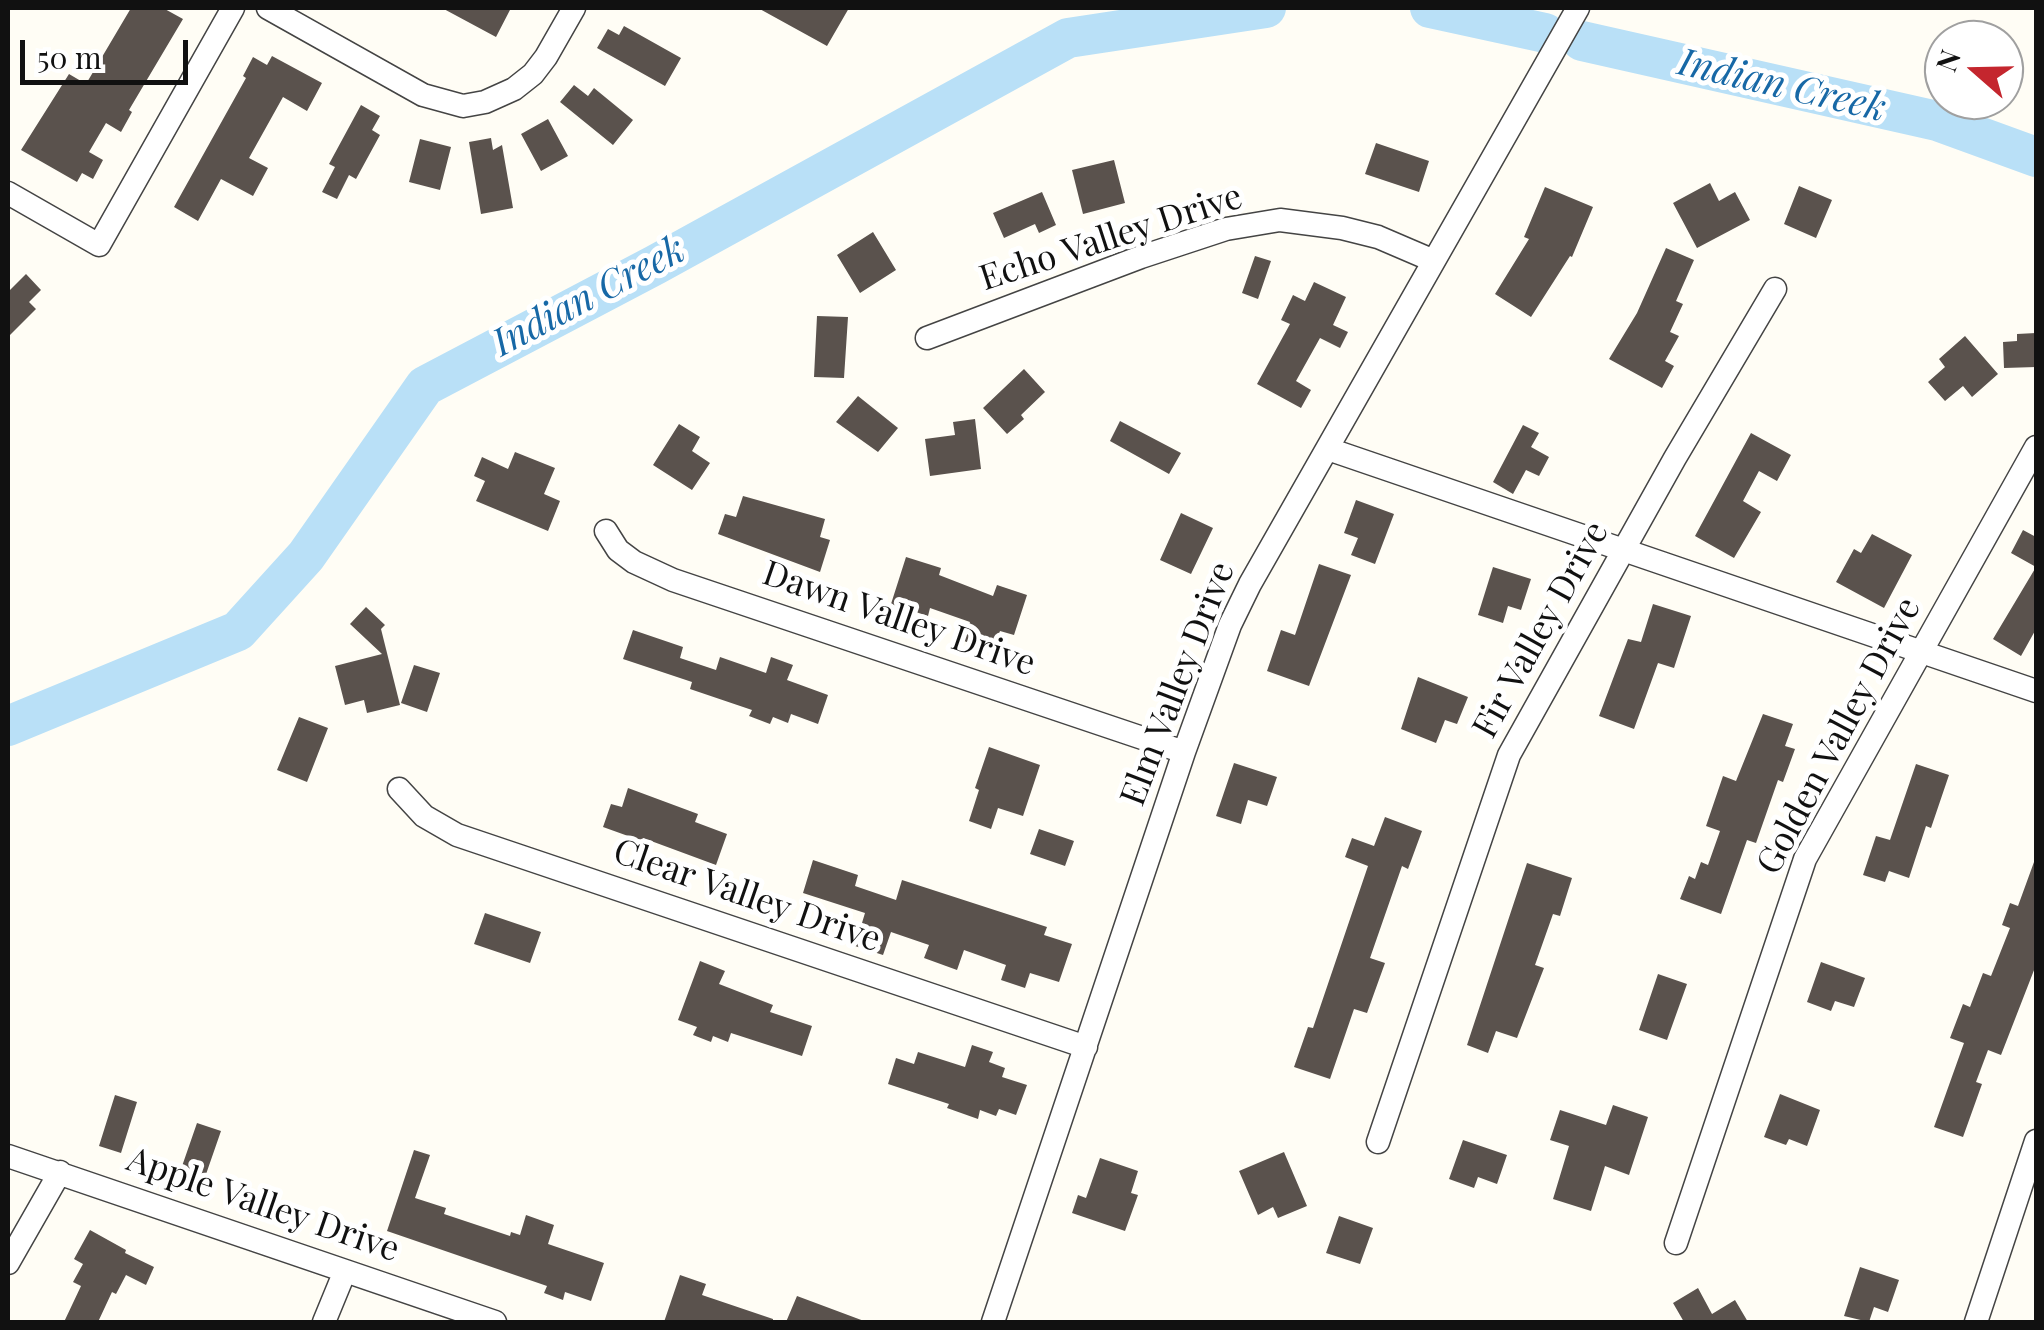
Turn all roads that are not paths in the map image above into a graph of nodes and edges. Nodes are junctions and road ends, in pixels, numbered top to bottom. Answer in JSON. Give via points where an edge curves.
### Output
{"nodes":[{"id":1,"x":233,"y":8,"type":"edge"},
{"id":2,"x":268,"y":8,"type":"edge"},
{"id":3,"x":574,"y":8,"type":"edge"},
{"id":4,"x":1578,"y":8,"type":"edge"},
{"id":5,"x":8,"y":193,"type":"edge"},
{"id":6,"x":1434,"y":261,"type":"junction"},
{"id":7,"x":1776,"y":289,"type":"dead end"},
{"id":8,"x":926,"y":338,"type":"dead end"},
{"id":9,"x":2036,"y":447,"type":"edge"},
{"id":10,"x":1328,"y":449,"type":"junction"},
{"id":11,"x":606,"y":531,"type":"dead end"},
{"id":12,"x":1624,"y":552,"type":"junction"},
{"id":13,"x":1923,"y":653,"type":"junction"},
{"id":14,"x":2036,"y":691,"type":"edge"},
{"id":15,"x":1184,"y":752,"type":"junction"},
{"id":16,"x":398,"y":790,"type":"dead end"},
{"id":17,"x":1086,"y":1048,"type":"junction"},
{"id":18,"x":2036,"y":1141,"type":"edge"},
{"id":19,"x":1378,"y":1142,"type":"dead end"},
{"id":20,"x":8,"y":1156,"type":"edge"},
{"id":21,"x":60,"y":1172,"type":"junction"},
{"id":22,"x":1676,"y":1243,"type":"dead end"},
{"id":23,"x":8,"y":1263,"type":"edge"},
{"id":24,"x":345,"y":1271,"type":"junction"},
{"id":25,"x":324,"y":1322,"type":"edge"},
{"id":26,"x":494,"y":1322,"type":"edge"},
{"id":27,"x":993,"y":1322,"type":"edge"},
{"id":28,"x":1976,"y":1322,"type":"edge"}],
"edges":[{"from":1,"to":5,"type":"street","via":[[99,245]]},
{"from":2,"to":3,"type":"street","via":[[424,95],[464,106],[514,89],[533,74]]},
{"from":4,"to":6,"type":"street","name":"Elm Valley Drive"},
{"from":6,"to":8,"type":"street","name":"Echo Valley Drive","via":[[1378,237],[1280,220],[1226,229],[1141,257]]},
{"from":6,"to":10,"type":"street","name":"Elm Valley Drive"},
{"from":7,"to":12,"type":"street","name":"Fir Valley Drive"},
{"from":9,"to":13,"type":"street","name":"Golden Valley Drive"},
{"from":10,"to":12,"type":"street"},
{"from":10,"to":15,"type":"street","name":"Elm Valley Drive","via":[[1236,612]]},
{"from":11,"to":15,"type":"street","name":"Dawn Valley Drive","via":[[634,562],[673,580]]},
{"from":12,"to":13,"type":"street"},
{"from":12,"to":19,"type":"street","name":"Fir Valley Drive","via":[[1509,756]]},
{"from":13,"to":14,"type":"street"},
{"from":13,"to":22,"type":"street","name":"Golden Valley Drive","via":[[1805,860]]},
{"from":15,"to":17,"type":"street","name":"Elm Valley Drive"},
{"from":16,"to":17,"type":"street","name":"Clear Valley Drive","via":[[424,816],[458,835]]},
{"from":17,"to":27,"type":"street","name":"Elm Valley Drive"},
{"from":18,"to":28,"type":"street"},
{"from":20,"to":21,"type":"street","name":"Apple Valley Drive"},
{"from":21,"to":23,"type":"street"},
{"from":21,"to":24,"type":"street","name":"Apple Valley Drive"},
{"from":24,"to":25,"type":"street"},
{"from":24,"to":26,"type":"street","name":"Apple Valley Drive"}]}
